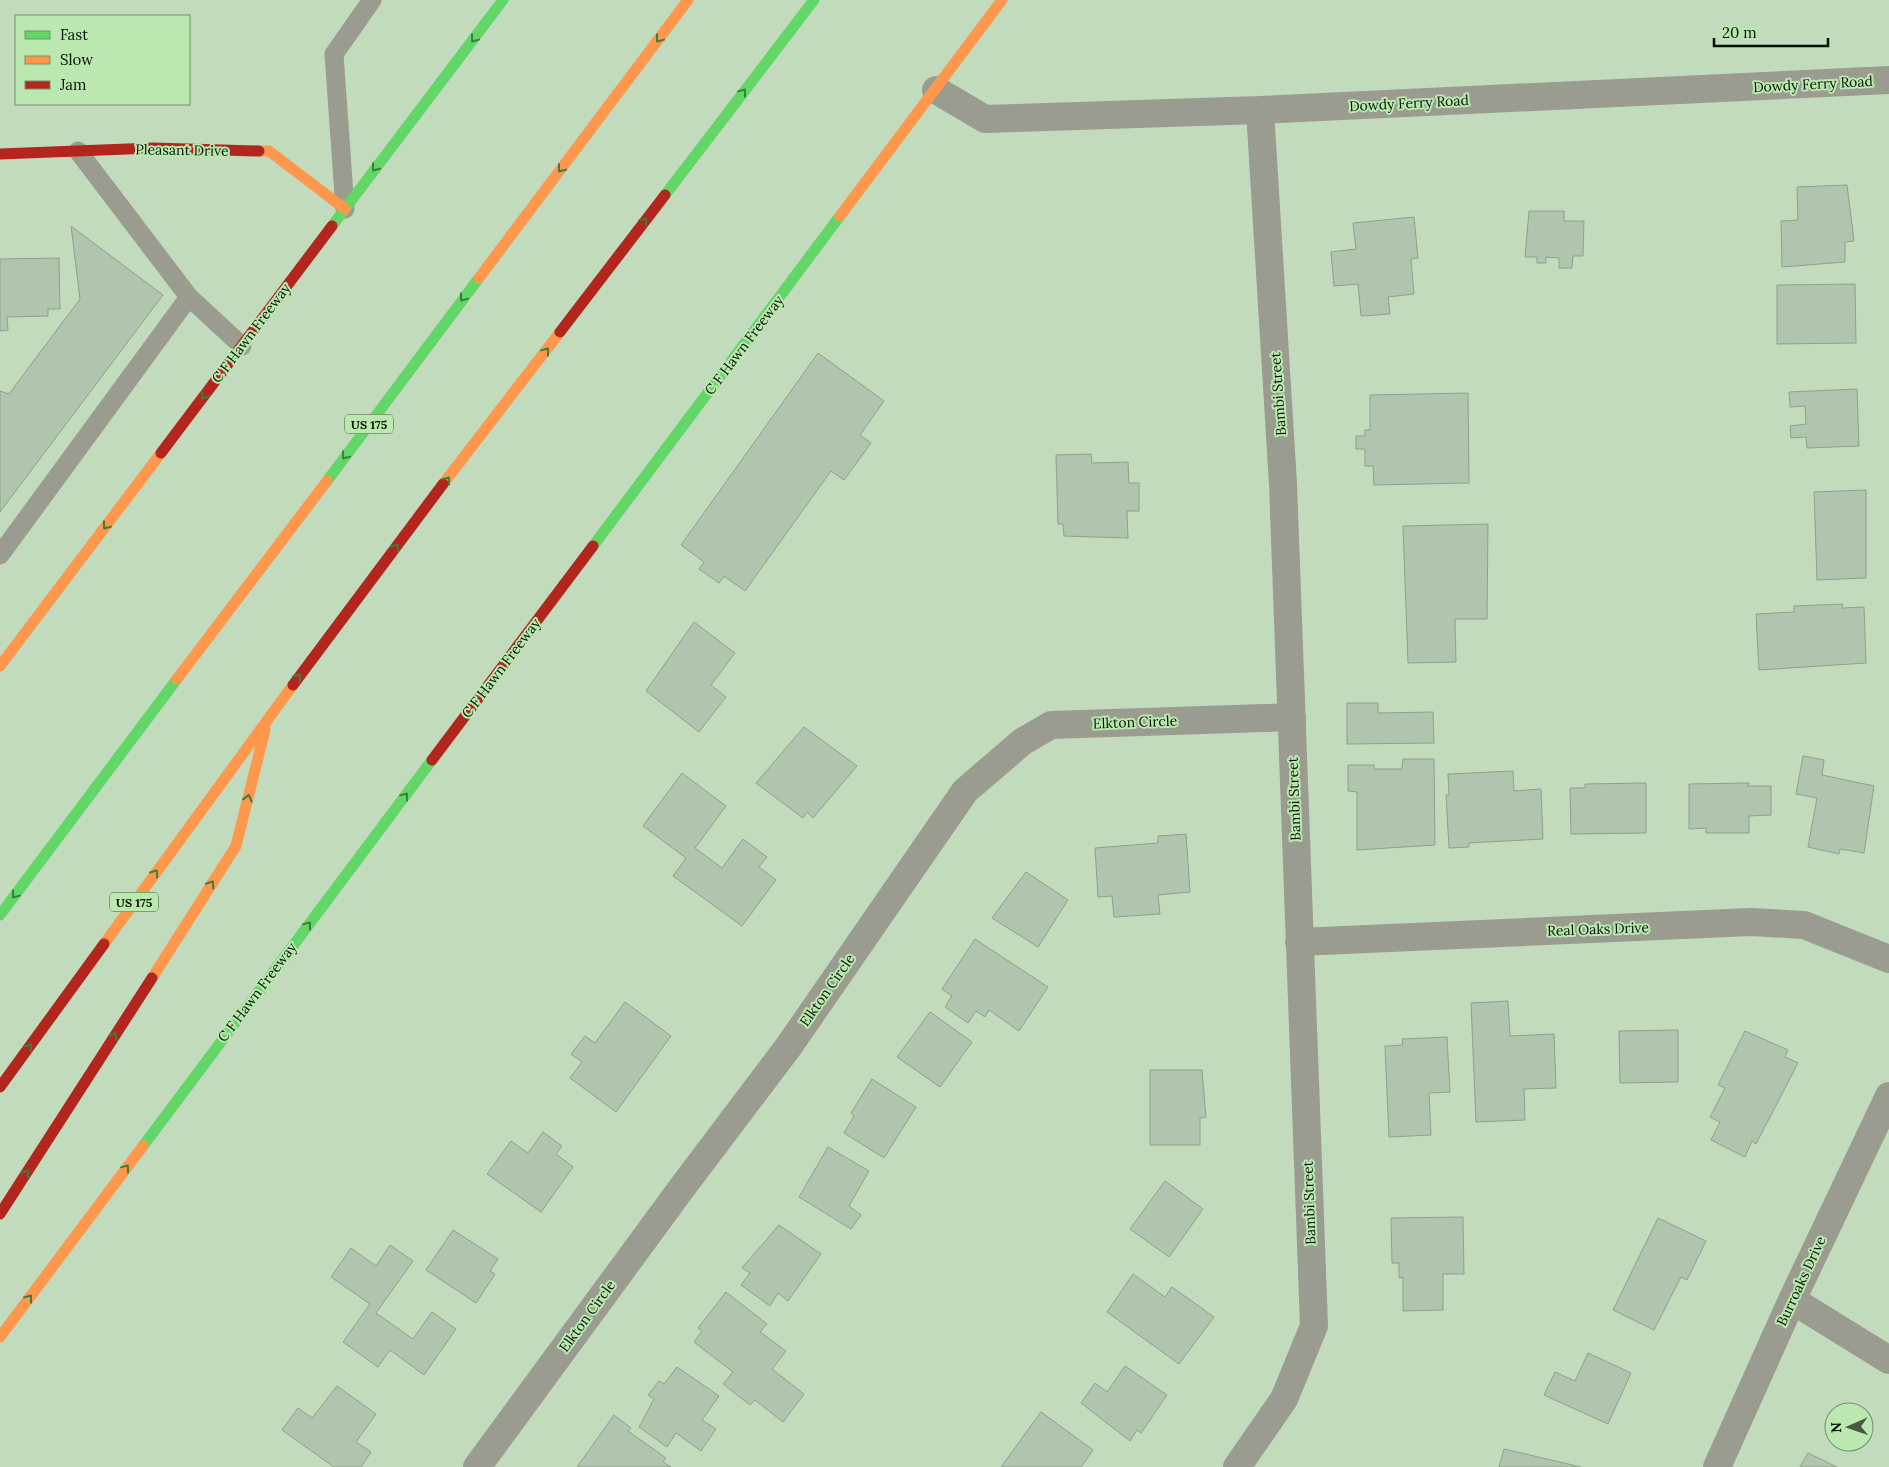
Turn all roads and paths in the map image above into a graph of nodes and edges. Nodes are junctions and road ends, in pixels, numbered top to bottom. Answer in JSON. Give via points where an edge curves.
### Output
{"nodes":[{"id":1,"x":372,"y":0,"type":"edge"},
{"id":2,"x":503,"y":0,"type":"edge"},
{"id":3,"x":688,"y":0,"type":"edge"},
{"id":4,"x":814,"y":0,"type":"edge"},
{"id":5,"x":1002,"y":0,"type":"edge"},
{"id":6,"x":1889,"y":80,"type":"edge"},
{"id":7,"x":936,"y":90,"type":"junction"},
{"id":8,"x":1260,"y":110,"type":"junction"},
{"id":9,"x":78,"y":151,"type":"junction"},
{"id":10,"x":0,"y":154,"type":"edge"},
{"id":11,"x":345,"y":209,"type":"junction"},
{"id":12,"x":189,"y":298,"type":"junction"},
{"id":13,"x":242,"y":346,"type":"junction"},
{"id":14,"x":0,"y":555,"type":"edge"},
{"id":15,"x":0,"y":666,"type":"edge"},
{"id":16,"x":269,"y":716,"type":"junction"},
{"id":17,"x":1292,"y":717,"type":"junction"},
{"id":18,"x":51,"y":848,"type":"junction"},
{"id":19,"x":14,"y":877,"type":"dead end"},
{"id":20,"x":0,"y":915,"type":"edge"},
{"id":21,"x":1299,"y":942,"type":"junction"},
{"id":22,"x":1889,"y":960,"type":"edge"},
{"id":23,"x":0,"y":1087,"type":"edge"},
{"id":24,"x":1889,"y":1096,"type":"edge"},
{"id":25,"x":0,"y":1214,"type":"edge"},
{"id":26,"x":1792,"y":1300,"type":"junction"},
{"id":27,"x":0,"y":1337,"type":"edge"},
{"id":28,"x":1889,"y":1360,"type":"edge"},
{"id":29,"x":478,"y":1467,"type":"edge"},
{"id":30,"x":1237,"y":1467,"type":"edge"},
{"id":31,"x":1717,"y":1467,"type":"edge"}],
"edges":[{"from":1,"to":11,"type":"lane","via":[[334,54]]},
{"from":2,"to":11,"type":"main road","name":"C F Hawn Freeway","one_way":true},
{"from":3,"to":18,"type":"main road","number":"US 175","one_way":true},
{"from":16,"to":4,"type":"main road","number":"US 175","one_way":true},
{"from":5,"to":7,"type":"main road","name":"C F Hawn Freeway"},
{"from":6,"to":8,"type":"street","name":"Dowdy Ferry Road"},
{"from":7,"to":8,"type":"street","name":"Dowdy Ferry Road","via":[[985,119]]},
{"from":27,"to":7,"type":"main road","name":"C F Hawn Freeway","one_way":true},
{"from":8,"to":17,"type":"street","name":"Bambi Street","via":[[1283,484]]},
{"from":9,"to":10,"type":"main road","name":"Pleasant Drive"},
{"from":9,"to":11,"type":"main road","name":"Pleasant Drive","via":[[153,148],[269,151]]},
{"from":9,"to":12,"type":"lane"},
{"from":11,"to":13,"type":"main road","name":"C F Hawn Freeway"},
{"from":12,"to":13,"type":"lane"},
{"from":12,"to":14,"type":"lane"},
{"from":13,"to":15,"type":"main road","name":"C F Hawn Freeway","one_way":true},
{"from":23,"to":16,"type":"main road","number":"US 175","one_way":true},
{"from":25,"to":16,"type":"main road","one_way":true,"via":[[236,846]]},
{"from":17,"to":21,"type":"street","name":"Bambi Street"},
{"from":17,"to":29,"type":"street","name":"Elkton Circle","via":[[1051,725],[1022,742],[966,791],[789,1046]]},
{"from":18,"to":19,"type":"main road"},
{"from":18,"to":20,"type":"main road","number":"US 175","one_way":true},
{"from":21,"to":22,"type":"street","name":"Real Oaks Drive","via":[[1751,922],[1804,925]]},
{"from":21,"to":30,"type":"street","name":"Bambi Street","via":[[1314,1326],[1284,1399]]},
{"from":24,"to":26,"type":"street","name":"Burroaks Drive"},
{"from":26,"to":28,"type":"street"},
{"from":26,"to":31,"type":"street","name":"Burroaks Drive"}]}
